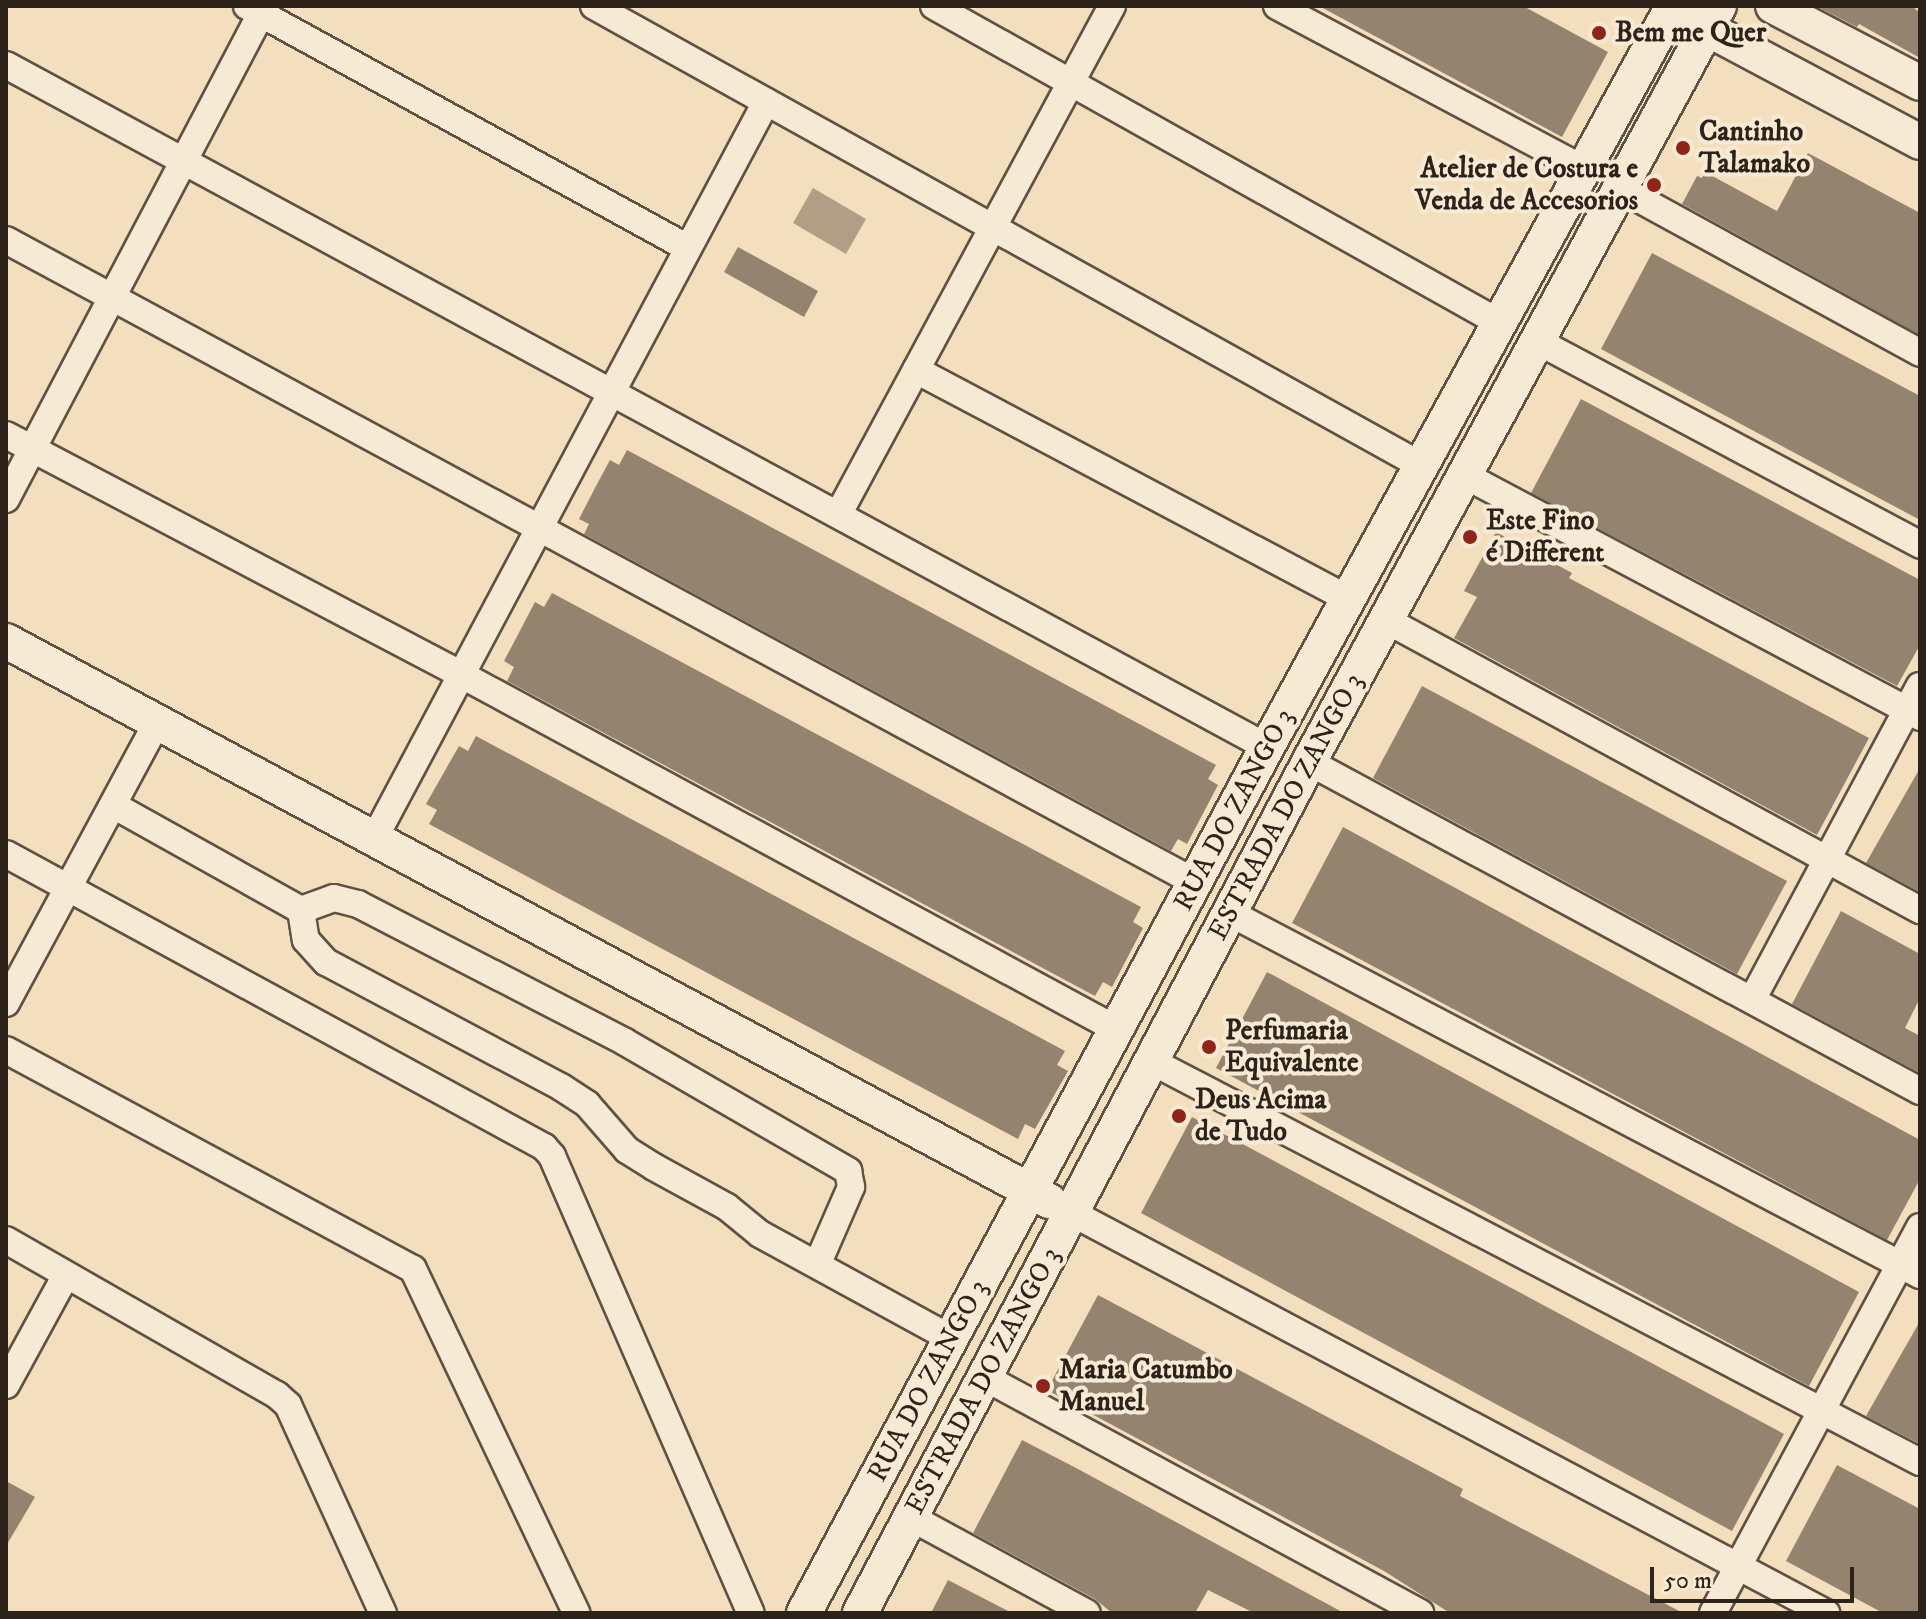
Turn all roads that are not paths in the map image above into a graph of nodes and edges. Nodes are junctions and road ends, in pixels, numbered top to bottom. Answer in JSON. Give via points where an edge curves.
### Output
{"nodes":[{"id":1,"x":594,"y":6,"type":"edge"},
{"id":2,"x":934,"y":6,"type":"edge"},
{"id":3,"x":1112,"y":6,"type":"edge"},
{"id":4,"x":1277,"y":6,"type":"edge"},
{"id":5,"x":1773,"y":6,"type":"edge"},
{"id":6,"x":1670,"y":7,"type":"edge"},
{"id":7,"x":258,"y":9,"type":"edge"},
{"id":8,"x":1713,"y":17,"type":"edge"},
{"id":9,"x":6,"y":65,"type":"edge"},
{"id":10,"x":1072,"y":80,"type":"junction"},
{"id":11,"x":1920,"y":83,"type":"edge"},
{"id":12,"x":766,"y":102,"type":"junction"},
{"id":13,"x":1920,"y":142,"type":"edge"},
{"id":14,"x":183,"y":163,"type":"junction"},
{"id":15,"x":1584,"y":169,"type":"junction"},
{"id":16,"x":1621,"y":189,"type":"junction"},
{"id":17,"x":992,"y":229,"type":"junction"},
{"id":18,"x":6,"y":240,"type":"edge"},
{"id":19,"x":688,"y":248,"type":"junction"},
{"id":20,"x":112,"y":298,"type":"junction"},
{"id":21,"x":1500,"y":323,"type":"junction"},
{"id":22,"x":1539,"y":342,"type":"junction"},
{"id":23,"x":1920,"y":353,"type":"edge"},
{"id":24,"x":916,"y":370,"type":"junction"},
{"id":25,"x":612,"y":392,"type":"junction"},
{"id":26,"x":6,"y":435,"type":"edge"},
{"id":27,"x":32,"y":449,"type":"junction"},
{"id":28,"x":1422,"y":466,"type":"junction"},
{"id":29,"x":1464,"y":475,"type":"junction"},
{"id":30,"x":6,"y":499,"type":"edge"},
{"id":31,"x":839,"y":513,"type":"junction"},
{"id":32,"x":539,"y":528,"type":"junction"},
{"id":33,"x":1920,"y":545,"type":"edge"},
{"id":34,"x":1349,"y":599,"type":"junction"},
{"id":35,"x":1386,"y":620,"type":"junction"},
{"id":36,"x":6,"y":641,"type":"edge"},
{"id":37,"x":462,"y":675,"type":"junction"},
{"id":38,"x":1920,"y":686,"type":"edge"},
{"id":39,"x":1914,"y":713,"type":"edge"},
{"id":40,"x":157,"y":722,"type":"junction"},
{"id":41,"x":1267,"y":747,"type":"junction"},
{"id":42,"x":1309,"y":762,"type":"junction"},
{"id":43,"x":113,"y":805,"type":"junction"},
{"id":44,"x":374,"y":839,"type":"junction"},
{"id":45,"x":6,"y":854,"type":"edge"},
{"id":46,"x":1827,"y":859,"type":"junction"},
{"id":47,"x":1195,"y":882,"type":"junction"},
{"id":48,"x":68,"y":888,"type":"junction"},
{"id":49,"x":301,"y":910,"type":"junction"},
{"id":50,"x":1920,"y":910,"type":"edge"},
{"id":51,"x":1230,"y":913,"type":"junction"},
{"id":52,"x":1752,"y":1000,"type":"junction"},
{"id":53,"x":6,"y":1003,"type":"edge"},
{"id":54,"x":1118,"y":1030,"type":"junction"},
{"id":55,"x":6,"y":1050,"type":"edge"},
{"id":56,"x":1151,"y":1061,"type":"junction"},
{"id":57,"x":1920,"y":1091,"type":"edge"},
{"id":58,"x":1031,"y":1192,"type":"junction"},
{"id":59,"x":1072,"y":1213,"type":"junction"},
{"id":60,"x":1920,"y":1227,"type":"edge"},
{"id":61,"x":6,"y":1240,"type":"edge"},
{"id":62,"x":818,"y":1263,"type":"junction"},
{"id":63,"x":1910,"y":1270,"type":"edge"},
{"id":64,"x":66,"y":1275,"type":"junction"},
{"id":65,"x":950,"y":1338,"type":"junction"},
{"id":66,"x":984,"y":1377,"type":"junction"},
{"id":67,"x":6,"y":1385,"type":"edge"},
{"id":68,"x":1823,"y":1409,"type":"junction"},
{"id":69,"x":1920,"y":1462,"type":"edge"},
{"id":70,"x":910,"y":1517,"type":"junction"},
{"id":71,"x":1738,"y":1567,"type":"junction"},
{"id":72,"x":383,"y":1613,"type":"edge"},
{"id":73,"x":576,"y":1613,"type":"edge"},
{"id":74,"x":751,"y":1613,"type":"edge"},
{"id":75,"x":804,"y":1613,"type":"edge"},
{"id":76,"x":860,"y":1613,"type":"edge"},
{"id":77,"x":1087,"y":1613,"type":"edge"},
{"id":78,"x":1420,"y":1613,"type":"edge"},
{"id":79,"x":1713,"y":1613,"type":"edge"},
{"id":80,"x":1826,"y":1613,"type":"edge"}],
"edges":[{"from":1,"to":12,"type":"street"},
{"from":2,"to":10,"type":"street"},
{"from":3,"to":10,"type":"street"},
{"from":4,"to":15,"type":"street"},
{"from":5,"to":11,"type":"street"},
{"from":6,"to":8,"type":"street"},
{"from":6,"to":15,"type":"street","name":"RUA DO ZANGO 3"},
{"from":7,"to":14,"type":"street"},
{"from":7,"to":19,"type":"street"},
{"from":8,"to":13,"type":"street"},
{"from":8,"to":16,"type":"street","name":"ESTRADA DO ZANGO 3"},
{"from":9,"to":14,"type":"street"},
{"from":10,"to":17,"type":"street"},
{"from":10,"to":21,"type":"street"},
{"from":12,"to":17,"type":"street"},
{"from":12,"to":19,"type":"street"},
{"from":14,"to":20,"type":"street"},
{"from":14,"to":25,"type":"street"},
{"from":15,"to":21,"type":"street","name":"RUA DO ZANGO 3"},
{"from":16,"to":22,"type":"street","name":"ESTRADA DO ZANGO 3"},
{"from":16,"to":23,"type":"street"},
{"from":17,"to":24,"type":"street"},
{"from":17,"to":28,"type":"street"},
{"from":18,"to":20,"type":"street"},
{"from":19,"to":25,"type":"street"},
{"from":20,"to":27,"type":"street"},
{"from":20,"to":32,"type":"street"},
{"from":21,"to":28,"type":"street","name":"RUA DO ZANGO 3"},
{"from":22,"to":29,"type":"street","name":"ESTRADA DO ZANGO 3"},
{"from":22,"to":33,"type":"street"},
{"from":24,"to":31,"type":"street"},
{"from":24,"to":34,"type":"street"},
{"from":25,"to":31,"type":"street"},
{"from":25,"to":32,"type":"street"},
{"from":26,"to":27,"type":"street"},
{"from":27,"to":30,"type":"street"},
{"from":27,"to":37,"type":"street"},
{"from":28,"to":34,"type":"street","name":"RUA DO ZANGO 3"},
{"from":29,"to":35,"type":"street","name":"ESTRADA DO ZANGO 3"},
{"from":29,"to":39,"type":"street"},
{"from":31,"to":41,"type":"street"},
{"from":32,"to":37,"type":"street"},
{"from":32,"to":47,"type":"street"},
{"from":34,"to":41,"type":"street","name":"RUA DO ZANGO 3"},
{"from":35,"to":42,"type":"street","name":"ESTRADA DO ZANGO 3"},
{"from":35,"to":46,"type":"street"},
{"from":36,"to":40,"type":"street"},
{"from":37,"to":44,"type":"street"},
{"from":37,"to":54,"type":"street"},
{"from":38,"to":39,"type":"street"},
{"from":39,"to":46,"type":"street"},
{"from":40,"to":43,"type":"street"},
{"from":40,"to":44,"type":"street"},
{"from":41,"to":47,"type":"street","name":"RUA DO ZANGO 3"},
{"from":42,"to":51,"type":"street","name":"ESTRADA DO ZANGO 3"},
{"from":42,"to":52,"type":"street"},
{"from":43,"to":48,"type":"street"},
{"from":43,"to":49,"type":"street"},
{"from":44,"to":58,"type":"street"},
{"from":45,"to":48,"type":"street"},
{"from":46,"to":50,"type":"street"},
{"from":46,"to":52,"type":"street"},
{"from":47,"to":54,"type":"street","name":"RUA DO ZANGO 3"},
{"from":48,"to":53,"type":"street"},
{"from":48,"to":74,"type":"street","via":[[544,1147]]},
{"from":49,"to":62,"type":"street","via":[[306,940],[326,962],[561,1087],[587,1104],[627,1150],[727,1207],[760,1234]]},
{"from":49,"to":62,"type":"street","via":[[334,898],[358,904],[625,1042],[848,1171],[851,1187]]},
{"from":51,"to":56,"type":"street","name":"ESTRADA DO ZANGO 3"},
{"from":51,"to":63,"type":"street"},
{"from":52,"to":57,"type":"street"},
{"from":54,"to":58,"type":"street","name":"RUA DO ZANGO 3"},
{"from":55,"to":73,"type":"street","via":[[413,1269]]},
{"from":56,"to":59,"type":"street","name":"ESTRADA DO ZANGO 3"},
{"from":56,"to":68,"type":"street"},
{"from":58,"to":59,"type":"street"},
{"from":58,"to":65,"type":"street","name":"RUA DO ZANGO 3"},
{"from":59,"to":66,"type":"street","name":"ESTRADA DO ZANGO 3"},
{"from":59,"to":71,"type":"street"},
{"from":60,"to":63,"type":"street"},
{"from":61,"to":64,"type":"street"},
{"from":62,"to":65,"type":"street"},
{"from":63,"to":68,"type":"street"},
{"from":64,"to":67,"type":"street"},
{"from":64,"to":72,"type":"street","via":[[288,1405]]},
{"from":65,"to":75,"type":"street","name":"RUA DO ZANGO 3"},
{"from":66,"to":70,"type":"street","name":"ESTRADA DO ZANGO 3"},
{"from":66,"to":78,"type":"street"},
{"from":68,"to":69,"type":"street"},
{"from":68,"to":71,"type":"street"},
{"from":70,"to":76,"type":"street","name":"ESTRADA DO ZANGO 3"},
{"from":70,"to":77,"type":"street"},
{"from":71,"to":79,"type":"street"},
{"from":71,"to":80,"type":"street"}]}
